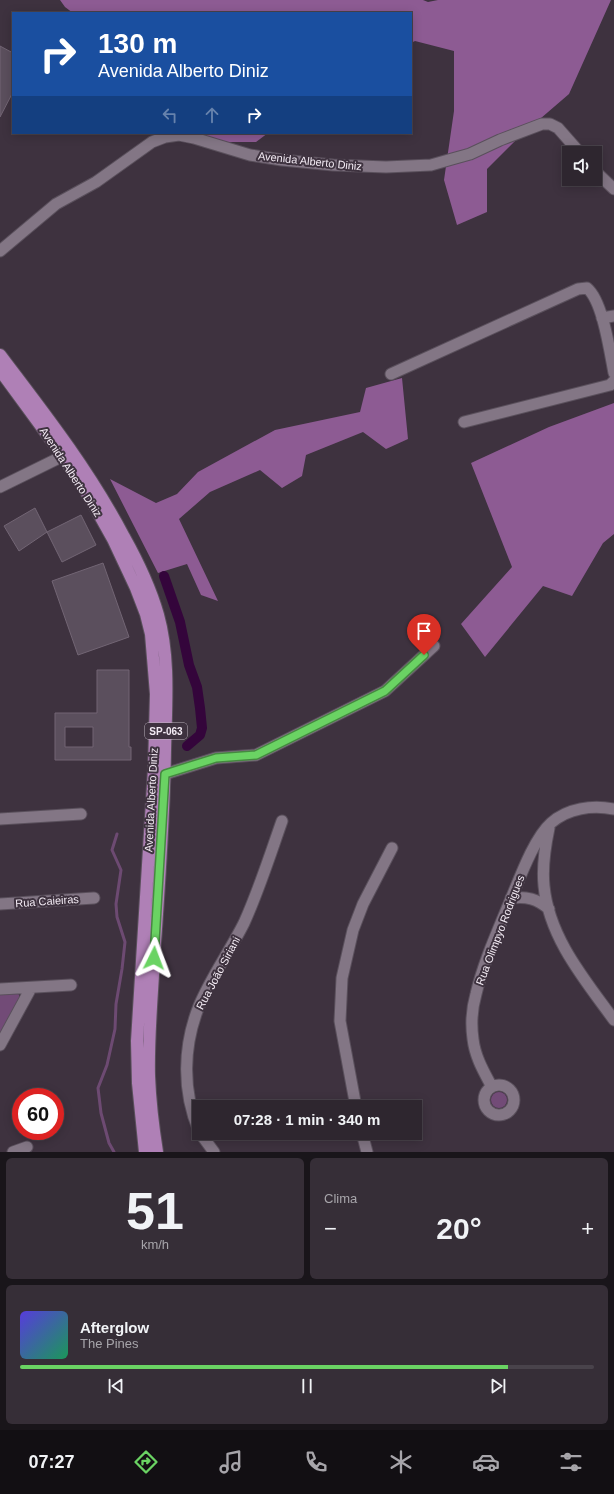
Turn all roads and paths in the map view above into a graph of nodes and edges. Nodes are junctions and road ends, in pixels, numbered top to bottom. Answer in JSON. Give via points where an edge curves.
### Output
{"nodes":[{"id":1,"x":575,"y":146,"type":"edge"},
{"id":2,"x":602,"y":178,"type":"edge"},
{"id":3,"x":614,"y":189,"type":"edge"},
{"id":4,"x":0,"y":251,"type":"edge"},
{"id":5,"x":614,"y":316,"type":"edge"},
{"id":6,"x":602,"y":318,"type":"junction"},
{"id":7,"x":0,"y":355,"type":"edge"},
{"id":8,"x":0,"y":370,"type":"edge"},
{"id":9,"x":614,"y":373,"type":"edge"},
{"id":10,"x":391,"y":374,"type":"dead end"},
{"id":11,"x":614,"y":381,"type":"edge"},
{"id":12,"x":464,"y":422,"type":"dead end"},
{"id":13,"x":63,"y":456,"type":"junction"},
{"id":14,"x":0,"y":487,"type":"edge"},
{"id":15,"x":434,"y":646,"type":"dead end"},
{"id":16,"x":165,"y":774,"type":"junction"},
{"id":17,"x":614,"y":809,"type":"edge"},
{"id":18,"x":81,"y":814,"type":"dead end"},
{"id":19,"x":0,"y":819,"type":"edge"},
{"id":20,"x":282,"y":821,"type":"dead end"},
{"id":21,"x":550,"y":824,"type":"junction"},
{"id":22,"x":392,"y":848,"type":"dead end"},
{"id":23,"x":94,"y":898,"type":"dead end"},
{"id":24,"x":512,"y":898,"type":"junction"},
{"id":25,"x":0,"y":904,"type":"edge"},
{"id":26,"x":549,"y":909,"type":"junction"},
{"id":27,"x":71,"y":985,"type":"dead end"},
{"id":28,"x":31,"y":988,"type":"junction"},
{"id":29,"x":0,"y":989,"type":"edge"},
{"id":30,"x":614,"y":1020,"type":"edge"},
{"id":31,"x":0,"y":1045,"type":"edge"},
{"id":32,"x":492,"y":1087,"type":"dead end"},
{"id":33,"x":355,"y":1100,"type":"edge"},
{"id":34,"x":192,"y":1111,"type":"edge"},
{"id":35,"x":206,"y":1140,"type":"edge"},
{"id":36,"x":364,"y":1140,"type":"edge"},
{"id":37,"x":27,"y":1147,"type":"dead end"},
{"id":38,"x":13,"y":1152,"type":"edge"},
{"id":39,"x":145,"y":1152,"type":"edge"},
{"id":40,"x":157,"y":1152,"type":"edge"},
{"id":41,"x":214,"y":1152,"type":"edge"},
{"id":42,"x":367,"y":1152,"type":"edge"}],
"edges":[{"from":1,"to":4,"type":"street","name":"Avenida Alberto Diniz","via":[[554,124],[542,124],[470,154],[431,165],[386,167],[282,160],[250,155],[179,135],[165,137],[152,142],[96,182],[56,204]]},
{"from":2,"to":3,"type":"street"},
{"from":5,"to":6,"type":"street"},
{"from":6,"to":9,"type":"street"},
{"from":6,"to":10,"type":"street","via":[[590,291],[587,288],[578,289]]},
{"from":7,"to":16,"type":"main road","name":"Avenida Alberto Diniz","number":"SP-063","via":[[88,474],[114,517],[150,589],[163,634]]},
{"from":8,"to":13,"type":"main road","name":"Avenida Alberto Diniz","number":"SP-063"},
{"from":11,"to":12,"type":"street","via":[[610,385]]},
{"from":13,"to":14,"type":"street"},
{"from":13,"to":39,"type":"main road","name":"Avenida Alberto Diniz","number":"SP-063","via":[[113,539],[136,588],[151,634],[156,694],[154,769],[138,1042],[138,1083]]},
{"from":15,"to":16,"type":"street","name":"Avenida Alberto Diniz","via":[[385,691],[256,755],[216,758]]},
{"from":16,"to":40,"type":"main road","name":"Avenida Alberto Diniz","number":"SP-063","via":[[149,1076]]},
{"from":17,"to":21,"type":"street","via":[[581,809],[566,813]]},
{"from":18,"to":19,"type":"street"},
{"from":20,"to":34,"type":"street","name":"Rua João Siriani","via":[[255,900],[199,1006],[191,1031],[186,1074]]},
{"from":21,"to":24,"type":"street","name":"Rua Olimpyo Rodrigues","via":[[537,842]]},
{"from":21,"to":26,"type":"street","via":[[544,862],[544,886]]},
{"from":22,"to":33,"type":"street","via":[[363,904],[353,930],[342,978],[340,1021]]},
{"from":23,"to":25,"type":"street","name":"Rua Caieiras"},
{"from":24,"to":26,"type":"street","via":[[531,898],[540,901]]},
{"from":24,"to":32,"type":"street","name":"Rua Olimpyo Rodrigues","via":[[489,952],[476,995],[473,1018],[473,1040],[481,1067]]},
{"from":26,"to":30,"type":"street","via":[[558,936],[576,968]]},
{"from":27,"to":28,"type":"street"},
{"from":28,"to":29,"type":"street"},
{"from":28,"to":31,"type":"street"},
{"from":35,"to":41,"type":"street","name":"Rua João Siriani"},
{"from":36,"to":42,"type":"street"},
{"from":37,"to":38,"type":"street"}]}
